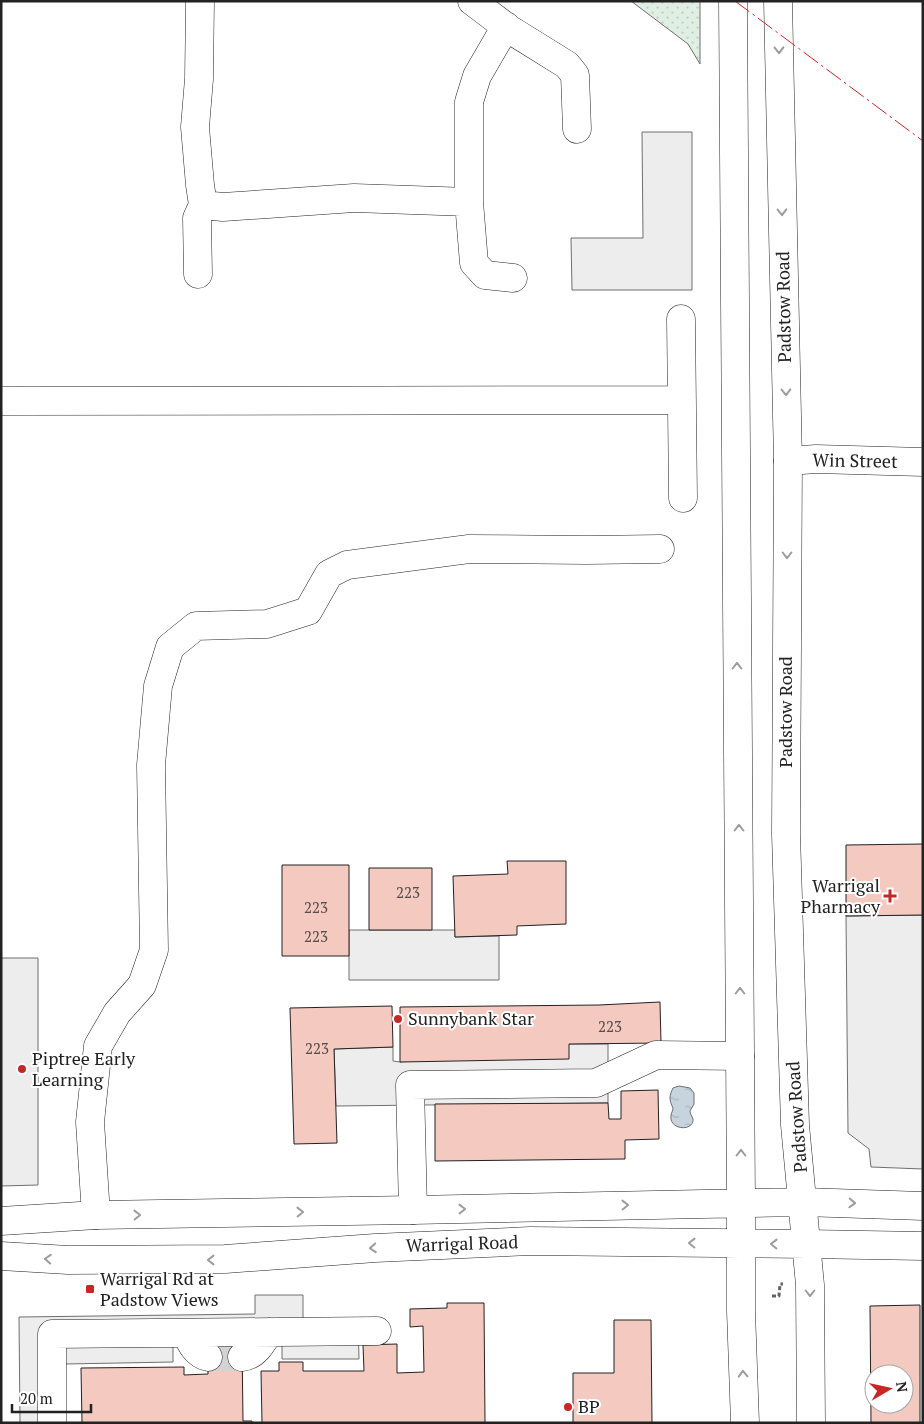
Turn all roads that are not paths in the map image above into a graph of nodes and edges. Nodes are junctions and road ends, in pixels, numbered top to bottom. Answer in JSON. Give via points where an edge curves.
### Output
{"nodes":[{"id":1,"x":200,"y":1,"type":"edge"},
{"id":2,"x":472,"y":1,"type":"edge"},
{"id":3,"x":732,"y":1,"type":"edge"},
{"id":4,"x":778,"y":1,"type":"edge"},
{"id":5,"x":506,"y":26,"type":"junction"},
{"id":6,"x":577,"y":129,"type":"dead end"},
{"id":7,"x":469,"y":202,"type":"junction"},
{"id":8,"x":203,"y":205,"type":"junction"},
{"id":9,"x":198,"y":274,"type":"dead end"},
{"id":10,"x":513,"y":278,"type":"dead end"},
{"id":11,"x":681,"y":319,"type":"dead end"},
{"id":12,"x":682,"y":400,"type":"junction"},
{"id":13,"x":1,"y":401,"type":"edge"},
{"id":14,"x":788,"y":461,"type":"junction"},
{"id":15,"x":923,"y":462,"type":"edge"},
{"id":16,"x":683,"y":498,"type":"dead end"},
{"id":17,"x":660,"y":549,"type":"dead end"},
{"id":18,"x":740,"y":1056,"type":"junction"},
{"id":19,"x":741,"y":1202,"type":"junction"},
{"id":20,"x":803,"y":1202,"type":"junction"},
{"id":21,"x":923,"y":1206,"type":"edge"},
{"id":22,"x":413,"y":1210,"type":"junction"},
{"id":23,"x":96,"y":1215,"type":"junction"},
{"id":24,"x":1,"y":1221,"type":"edge"},
{"id":25,"x":741,"y":1243,"type":"junction"},
{"id":26,"x":807,"y":1244,"type":"junction"},
{"id":27,"x":923,"y":1246,"type":"edge"},
{"id":28,"x":1,"y":1256,"type":"edge"},
{"id":29,"x":377,"y":1331,"type":"dead end"},
{"id":30,"x":269,"y":1332,"type":"junction"},
{"id":31,"x":186,"y":1333,"type":"junction"},
{"id":32,"x":208,"y":1357,"type":"tunnel mouth"},
{"id":33,"x":242,"y":1357,"type":"tunnel mouth"},
{"id":34,"x":52,"y":1423,"type":"edge"},
{"id":35,"x":745,"y":1423,"type":"edge"},
{"id":36,"x":810,"y":1423,"type":"edge"}],
"edges":[{"from":1,"to":8,"type":"main road","via":[[195,127]]},
{"from":2,"to":5,"type":"main road"},
{"from":18,"to":3,"type":"main road","one_way":true},
{"from":4,"to":14,"type":"main road","name":"Padstow Road","one_way":true},
{"from":5,"to":6,"type":"main road","via":[[566,65],[575,75]]},
{"from":5,"to":7,"type":"main road","via":[[477,76],[469,102]]},
{"from":7,"to":8,"type":"main road","via":[[354,198],[223,207]]},
{"from":7,"to":10,"type":"main road","via":[[474,263],[486,275]]},
{"from":8,"to":9,"type":"main road","via":[[197,218]]},
{"from":11,"to":12,"type":"main road"},
{"from":12,"to":13,"type":"main road"},
{"from":12,"to":16,"type":"main road"},
{"from":14,"to":15,"type":"main road","name":"Win Street"},
{"from":14,"to":20,"type":"main road","name":"Padstow Road","one_way":true,"via":[[786,834],[795,1124]]},
{"from":17,"to":23,"type":"main road","via":[[469,549],[348,564],[329,574],[308,611],[266,624],[196,626],[170,647],[158,686],[151,765],[154,950],[142,985],[117,1013],[98,1046],[90,1122]]},
{"from":19,"to":18,"type":"main road","one_way":true},
{"from":18,"to":22,"type":"main road","via":[[656,1055],[596,1083],[410,1084]]},
{"from":19,"to":20,"type":"main road","name":"Warrigal Road"},
{"from":22,"to":19,"type":"main road","name":"Warrigal Road","one_way":true},
{"from":19,"to":25,"type":"main road"},
{"from":20,"to":21,"type":"main road","name":"Warrigal Road","one_way":true},
{"from":20,"to":26,"type":"main road","name":"Padstow Road"},
{"from":23,"to":22,"type":"main road","name":"Warrigal Road","one_way":true},
{"from":23,"to":24,"type":"main road","name":"Warrigal Road"},
{"from":26,"to":25,"type":"main road","name":"Warrigal Road","one_way":true},
{"from":25,"to":28,"type":"main road","name":"Warrigal Road","one_way":true,"via":[[530,1241],[375,1248],[226,1260],[68,1260]]},
{"from":35,"to":25,"type":"main road","one_way":true},
{"from":26,"to":27,"type":"main road","name":"Warrigal Road"},
{"from":26,"to":36,"type":"main road","name":"Padstow Road","one_way":true},
{"from":29,"to":30,"type":"main road"},
{"from":30,"to":31,"type":"main road"},
{"from":30,"to":33,"type":"main road","via":[[260,1346]]},
{"from":31,"to":32,"type":"main road","via":[[201,1355]]},
{"from":31,"to":34,"type":"main road","via":[[52,1334]]}]}
